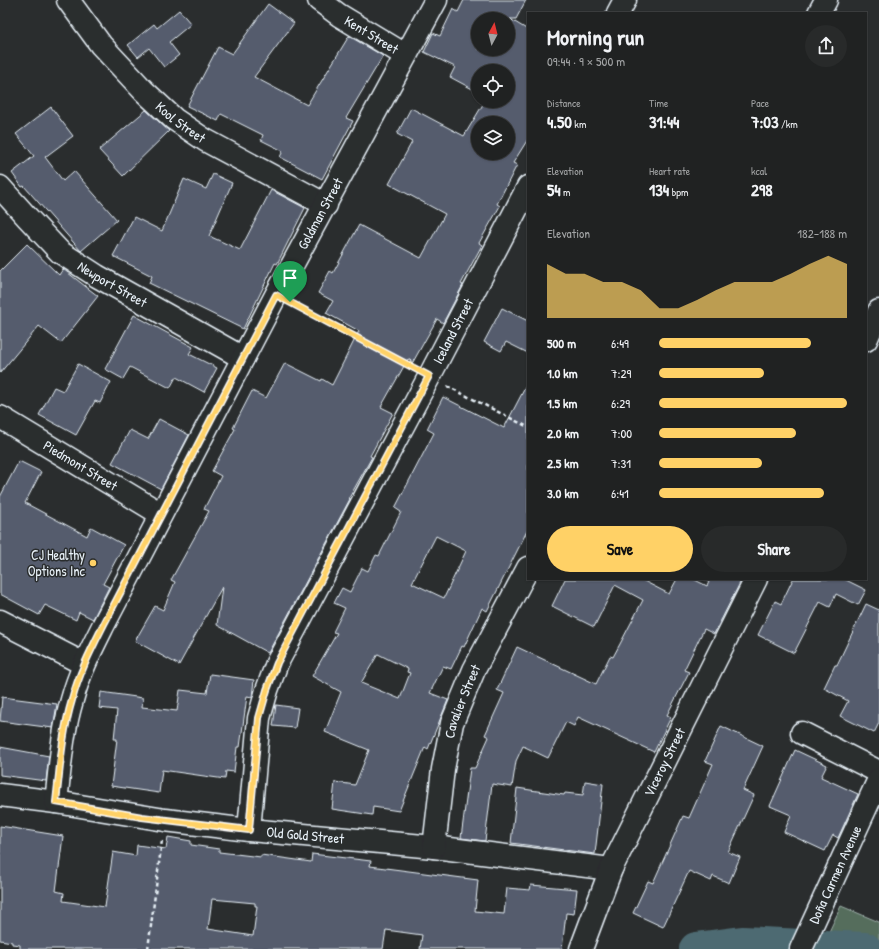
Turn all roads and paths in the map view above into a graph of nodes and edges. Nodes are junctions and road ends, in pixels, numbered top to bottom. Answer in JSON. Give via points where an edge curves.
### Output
{"nodes":[{"id":1,"x":68,"y":0,"type":"edge"},
{"id":2,"x":319,"y":0,"type":"edge"},
{"id":3,"x":436,"y":0,"type":"edge"},
{"id":4,"x":625,"y":0,"type":"edge"},
{"id":5,"x":826,"y":0,"type":"edge"},
{"id":6,"x":619,"y":12,"type":"edge"},
{"id":7,"x":820,"y":12,"type":"edge"},
{"id":8,"x":405,"y":55,"type":"junction"},
{"id":9,"x":0,"y":187,"type":"edge"},
{"id":10,"x":527,"y":189,"type":"edge"},
{"id":11,"x":326,"y":205,"type":"junction"},
{"id":12,"x":276,"y":295,"type":"junction"},
{"id":13,"x":879,"y":311,"type":"edge"},
{"id":14,"x":867,"y":338,"type":"edge"},
{"id":15,"x":243,"y":358,"type":"junction"},
{"id":16,"x":429,"y":376,"type":"junction"},
{"id":17,"x":0,"y":417,"type":"edge"},
{"id":18,"x":527,"y":427,"type":"edge"},
{"id":19,"x":161,"y":514,"type":"junction"},
{"id":20,"x":527,"y":570,"type":"edge"},
{"id":21,"x":756,"y":580,"type":"edge"},
{"id":22,"x":0,"y":622,"type":"edge"},
{"id":23,"x":84,"y":664,"type":"junction"},
{"id":24,"x":802,"y":733,"type":"dead end"},
{"id":25,"x":879,"y":772,"type":"edge"},
{"id":26,"x":879,"y":779,"type":"edge"},
{"id":27,"x":0,"y":795,"type":"edge"},
{"id":28,"x":56,"y":802,"type":"junction"},
{"id":29,"x":165,"y":820,"type":"junction"},
{"id":30,"x":249,"y":830,"type":"junction"},
{"id":31,"x":434,"y":847,"type":"junction"},
{"id":32,"x":611,"y":869,"type":"junction"},
{"id":33,"x":148,"y":949,"type":"edge"},
{"id":34,"x":581,"y":949,"type":"edge"},
{"id":35,"x":801,"y":949,"type":"edge"}],
"edges":[{"from":1,"to":11,"type":"street","name":"Kool Street","via":[[102,44],[174,120],[205,140]]},
{"from":2,"to":8,"type":"street","name":"Kent Street"},
{"from":3,"to":8,"type":"street","name":"Goldman Street"},
{"from":4,"to":6,"type":"street"},
{"from":5,"to":7,"type":"street"},
{"from":8,"to":11,"type":"street","name":"Goldman Street"},
{"from":9,"to":15,"type":"street","name":"Newport Street","via":[[60,252],[97,276]]},
{"from":10,"to":16,"type":"street","name":"Iceland Street"},
{"from":11,"to":12,"type":"street","name":"Goldman Street"},
{"from":12,"to":15,"type":"street","name":"Goldman Street"},
{"from":12,"to":16,"type":"path"},
{"from":13,"to":14,"type":"street"},
{"from":15,"to":19,"type":"street","name":"Goldman Street"},
{"from":16,"to":18,"type":"path"},
{"from":16,"to":30,"type":"street","name":"Iceland Street","via":[[277,663],[259,718]]},
{"from":17,"to":19,"type":"street","name":"Piedmont Street"},
{"from":19,"to":23,"type":"street","name":"Goldman Street"},
{"from":20,"to":31,"type":"street","name":"Cavalier Street","via":[[474,670],[452,723],[443,769]]},
{"from":21,"to":32,"type":"street","name":"Viceroy Street"},
{"from":22,"to":23,"type":"street"},
{"from":23,"to":28,"type":"street","name":"Goldman Street","via":[[72,699],[64,735]]},
{"from":24,"to":25,"type":"street"},
{"from":26,"to":35,"type":"street","name":"Doña Carmen Avenue"},
{"from":27,"to":28,"type":"street","name":"Old Gold Street"},
{"from":28,"to":29,"type":"street","name":"Old Gold Street"},
{"from":29,"to":30,"type":"street","name":"Old Gold Street"},
{"from":29,"to":33,"type":"path"},
{"from":30,"to":31,"type":"street","name":"Old Gold Street"},
{"from":31,"to":32,"type":"street","name":"Old Gold Street"},
{"from":32,"to":34,"type":"street","name":"Viceroy Street"}]}
